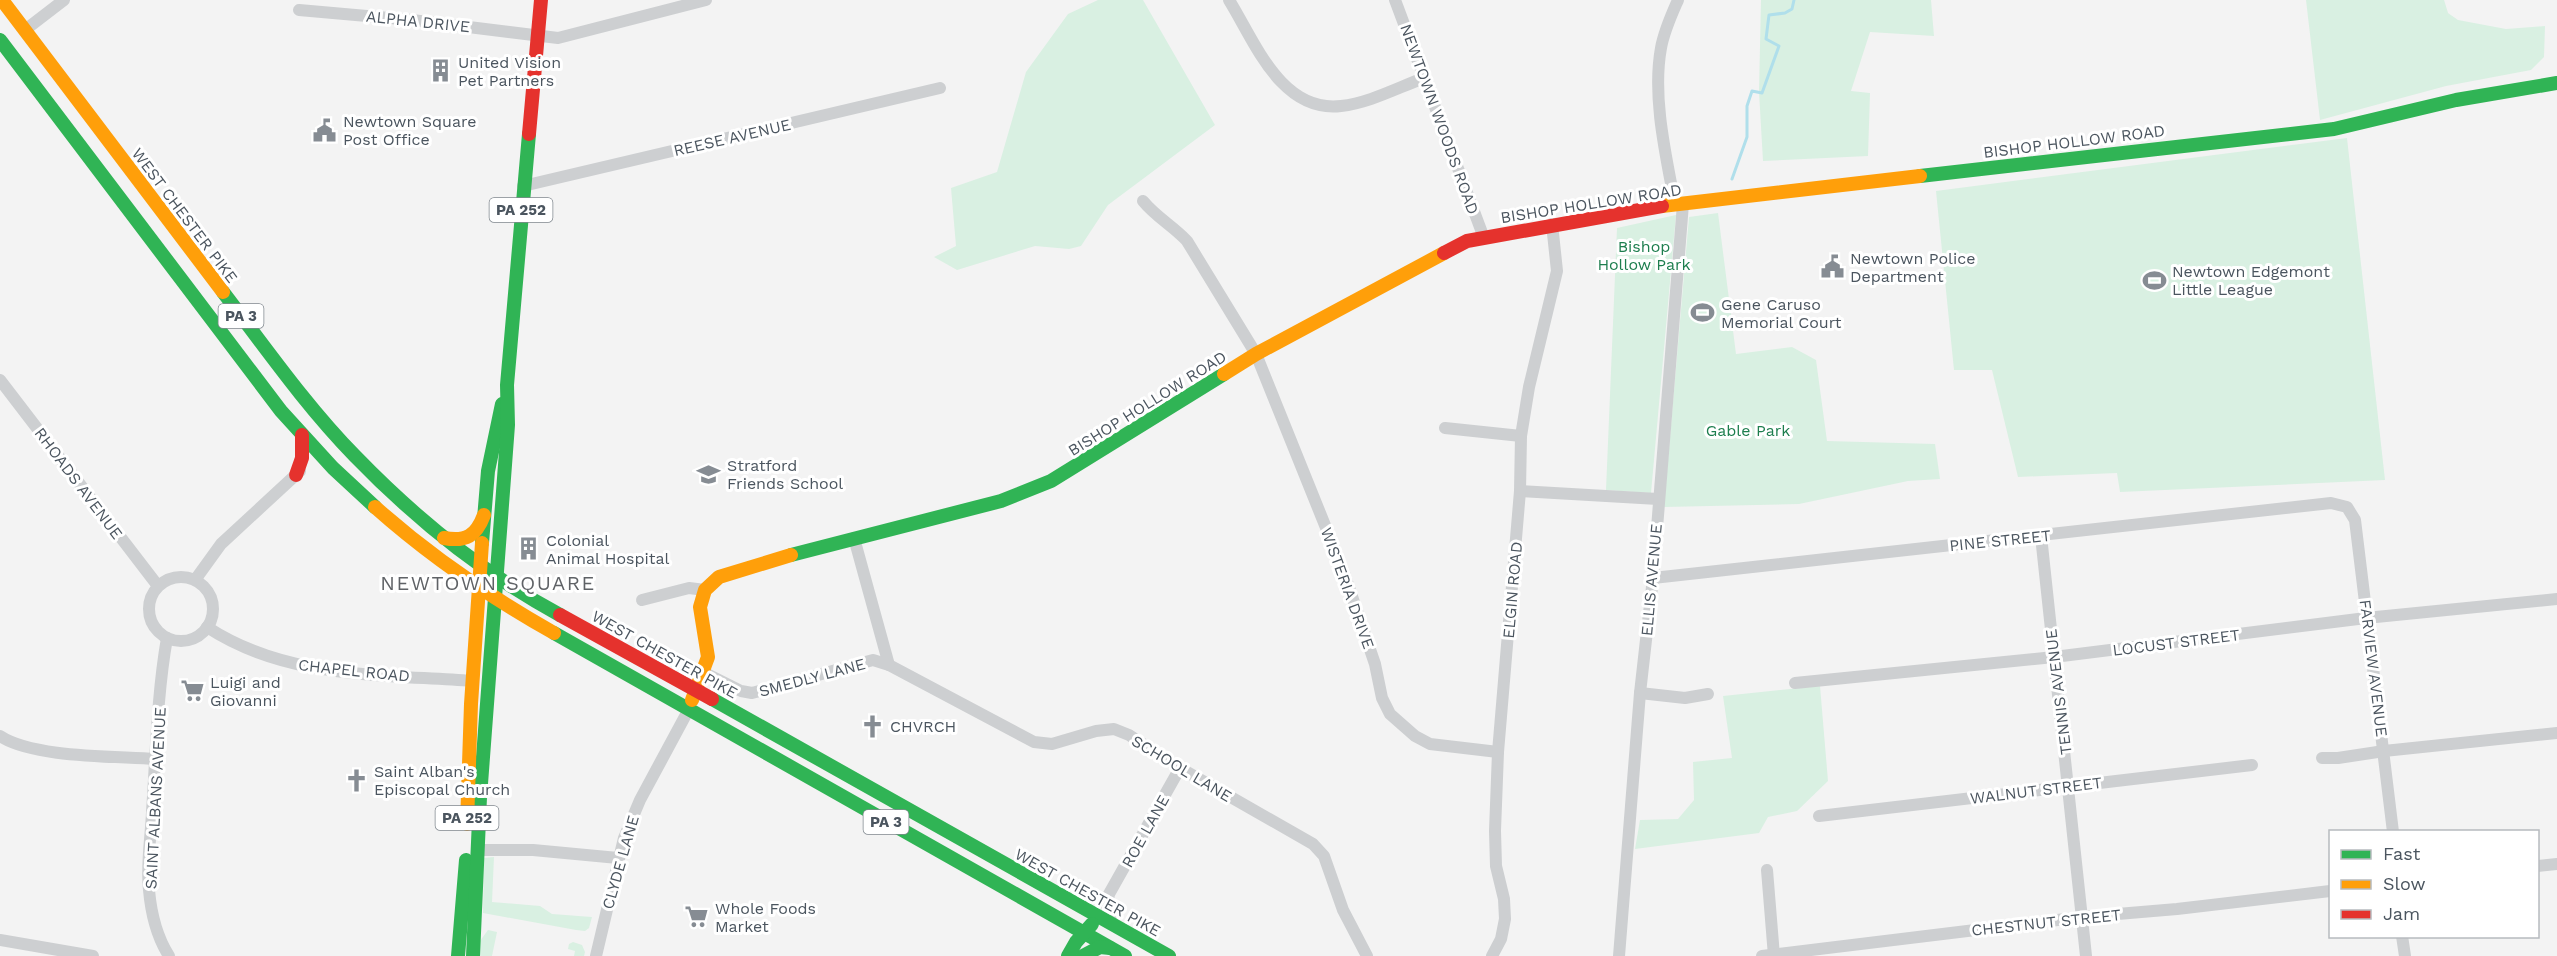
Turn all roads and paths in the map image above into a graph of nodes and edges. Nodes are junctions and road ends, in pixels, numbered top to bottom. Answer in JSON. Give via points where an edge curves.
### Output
{"nodes":[{"id":1,"x":2,"y":0,"type":"edge"},
{"id":2,"x":64,"y":0,"type":"edge"},
{"id":3,"x":541,"y":0,"type":"edge"},
{"id":4,"x":706,"y":0,"type":"edge"},
{"id":5,"x":1229,"y":0,"type":"edge"},
{"id":6,"x":1395,"y":0,"type":"edge"},
{"id":7,"x":1678,"y":0,"type":"edge"},
{"id":8,"x":298,"y":10,"type":"dead end"},
{"id":9,"x":25,"y":30,"type":"junction"},
{"id":10,"x":537,"y":35,"type":"junction"},
{"id":11,"x":0,"y":40,"type":"edge"},
{"id":12,"x":1424,"y":78,"type":"junction"},
{"id":13,"x":2557,"y":82,"type":"edge"},
{"id":14,"x":940,"y":88,"type":"dead end"},
{"id":15,"x":523,"y":186,"type":"junction"},
{"id":16,"x":1143,"y":201,"type":"dead end"},
{"id":17,"x":1679,"y":204,"type":"junction"},
{"id":18,"x":1552,"y":224,"type":"junction"},
{"id":19,"x":1484,"y":238,"type":"junction"},
{"id":20,"x":1256,"y":354,"type":"junction"},
{"id":21,"x":0,"y":380,"type":"edge"},
{"id":22,"x":507,"y":385,"type":"junction"},
{"id":23,"x":1445,"y":428,"type":"dead end"},
{"id":24,"x":302,"y":435,"type":"junction"},
{"id":25,"x":1521,"y":436,"type":"junction"},
{"id":26,"x":341,"y":441,"type":"junction"},
{"id":27,"x":319,"y":454,"type":"junction"},
{"id":28,"x":296,"y":475,"type":"junction"},
{"id":29,"x":1520,"y":490,"type":"junction"},
{"id":30,"x":1658,"y":499,"type":"junction"},
{"id":31,"x":2347,"y":507,"type":"joint"},
{"id":32,"x":484,"y":515,"type":"junction"},
{"id":33,"x":2041,"y":536,"type":"junction"},
{"id":34,"x":444,"y":538,"type":"junction"},
{"id":35,"x":855,"y":538,"type":"junction"},
{"id":36,"x":480,"y":565,"type":"junction"},
{"id":37,"x":496,"y":576,"type":"junction"},
{"id":38,"x":1653,"y":578,"type":"junction"},
{"id":39,"x":195,"y":580,"type":"junction"},
{"id":40,"x":158,"y":586,"type":"junction"},
{"id":41,"x":479,"y":588,"type":"junction"},
{"id":42,"x":705,"y":590,"type":"junction"},
{"id":43,"x":494,"y":598,"type":"junction"},
{"id":44,"x":2557,"y":599,"type":"edge"},
{"id":45,"x":642,"y":600,"type":"dead end"},
{"id":46,"x":2366,"y":618,"type":"junction"},
{"id":47,"x":207,"y":627,"type":"junction"},
{"id":48,"x":167,"y":638,"type":"junction"},
{"id":49,"x":2054,"y":657,"type":"junction"},
{"id":50,"x":890,"y":665,"type":"junction"},
{"id":51,"x":702,"y":672,"type":"junction"},
{"id":52,"x":472,"y":681,"type":"junction"},
{"id":53,"x":1795,"y":683,"type":"dead end"},
{"id":54,"x":697,"y":690,"type":"junction"},
{"id":55,"x":1640,"y":693,"type":"junction"},
{"id":56,"x":1708,"y":694,"type":"dead end"},
{"id":57,"x":689,"y":708,"type":"junction"},
{"id":58,"x":2557,"y":733,"type":"edge"},
{"id":59,"x":0,"y":736,"type":"edge"},
{"id":60,"x":2384,"y":751,"type":"junction"},
{"id":61,"x":1498,"y":752,"type":"junction"},
{"id":62,"x":2322,"y":758,"type":"dead end"},
{"id":63,"x":155,"y":759,"type":"junction"},
{"id":64,"x":2252,"y":765,"type":"dead end"},
{"id":65,"x":1180,"y":768,"type":"junction"},
{"id":66,"x":2069,"y":785,"type":"junction"},
{"id":67,"x":1819,"y":816,"type":"dead end"},
{"id":68,"x":2393,"y":830,"type":"edge"},
{"id":69,"x":478,"y":850,"type":"junction"},
{"id":70,"x":618,"y":858,"type":"junction"},
{"id":71,"x":2557,"y":864,"type":"edge"},
{"id":72,"x":2539,"y":866,"type":"edge"},
{"id":73,"x":1767,"y":870,"type":"dead end"},
{"id":74,"x":2329,"y":891,"type":"edge"},
{"id":75,"x":1109,"y":894,"type":"junction"},
{"id":76,"x":1080,"y":906,"type":"junction"},
{"id":77,"x":1099,"y":917,"type":"junction"},
{"id":78,"x":2082,"y":917,"type":"junction"},
{"id":79,"x":1113,"y":925,"type":"junction"},
{"id":80,"x":1084,"y":933,"type":"junction"},
{"id":81,"x":2402,"y":938,"type":"edge"},
{"id":82,"x":0,"y":940,"type":"edge"},
{"id":83,"x":1110,"y":948,"type":"junction"},
{"id":84,"x":93,"y":956,"type":"edge"},
{"id":85,"x":169,"y":956,"type":"edge"},
{"id":86,"x":458,"y":956,"type":"edge"},
{"id":87,"x":473,"y":956,"type":"edge"},
{"id":88,"x":596,"y":956,"type":"edge"},
{"id":89,"x":1068,"y":956,"type":"edge"},
{"id":90,"x":1083,"y":956,"type":"edge"},
{"id":91,"x":1125,"y":956,"type":"edge"},
{"id":92,"x":1169,"y":956,"type":"edge"},
{"id":93,"x":1367,"y":956,"type":"edge"},
{"id":94,"x":1492,"y":956,"type":"edge"},
{"id":95,"x":1619,"y":956,"type":"edge"},
{"id":96,"x":1770,"y":956,"type":"edge"},
{"id":97,"x":2086,"y":956,"type":"edge"},
{"id":98,"x":2405,"y":956,"type":"edge"}],
"edges":[{"from":1,"to":9,"type":"main road","name":"WEST CHESTER PIKE","number":"PA 3"},
{"from":2,"to":9,"type":"street"},
{"from":3,"to":10,"type":"main road","number":"PA 252"},
{"from":4,"to":10,"type":"street","name":"ALPHA DRIVE","via":[[558,38]]},
{"from":5,"to":12,"type":"street","via":[[1278,80],[1290,93],[1305,100],[1339,106],[1357,103]]},
{"from":6,"to":12,"type":"street","name":"NEWTOWN WOODS ROAD"},
{"from":7,"to":17,"type":"street","name":"ELLIS AVENUE","via":[[1666,28],[1658,72],[1663,140]]},
{"from":8,"to":10,"type":"street","name":"ALPHA DRIVE"},
{"from":9,"to":26,"type":"main road","name":"WEST CHESTER PIKE","number":"PA 3","via":[[272,358]]},
{"from":10,"to":15,"type":"main road","number":"PA 252"},
{"from":11,"to":24,"type":"main road","number":"PA 3"},
{"from":12,"to":19,"type":"street","name":"NEWTOWN WOODS ROAD"},
{"from":13,"to":17,"type":"main road","name":"BISHOP HOLLOW ROAD","via":[[2456,100],[2334,129]]},
{"from":14,"to":15,"type":"street","name":"REESE AVENUE"},
{"from":15,"to":22,"type":"main road","number":"PA 252"},
{"from":16,"to":20,"type":"street","name":"WISTERIA DRIVE","via":[[1155,216],[1174,227],[1187,241]]},
{"from":17,"to":18,"type":"main road","name":"BISHOP HOLLOW ROAD"},
{"from":17,"to":30,"type":"street","name":"ELLIS AVENUE"},
{"from":18,"to":19,"type":"main road","name":"BISHOP HOLLOW ROAD"},
{"from":18,"to":25,"type":"street","name":"ELGIN ROAD","via":[[1557,271]]},
{"from":19,"to":20,"type":"main road","name":"BISHOP HOLLOW ROAD","via":[[1467,241]]},
{"from":20,"to":35,"type":"main road","name":"BISHOP HOLLOW ROAD","via":[[1032,490]]},
{"from":20,"to":61,"type":"street","name":"WISTERIA DRIVE","via":[[1343,570],[1390,714],[1414,736],[1430,744]]},
{"from":21,"to":40,"type":"street","name":"RHOADS AVENUE"},
{"from":22,"to":32,"type":"main road","number":"PA 252","via":[[490,445]]},
{"from":22,"to":37,"type":"main road","number":"PA 252","via":[[508,425]]},
{"from":23,"to":25,"type":"street"},
{"from":24,"to":27,"type":"main road","number":"PA 3"},
{"from":24,"to":28,"type":"main road","via":[[303,450]]},
{"from":25,"to":29,"type":"street","name":"ELGIN ROAD"},
{"from":26,"to":27,"type":"street"},
{"from":26,"to":34,"type":"main road","name":"WEST CHESTER PIKE","number":"PA 3"},
{"from":27,"to":28,"type":"street"},
{"from":27,"to":41,"type":"main road","number":"PA 3","via":[[387,521]]},
{"from":28,"to":39,"type":"street","via":[[221,544]]},
{"from":29,"to":30,"type":"street"},
{"from":29,"to":61,"type":"street","name":"ELGIN ROAD"},
{"from":30,"to":38,"type":"street","name":"ELLIS AVENUE"},
{"from":31,"to":33,"type":"street","name":"PINE STREET","via":[[2331,503]]},
{"from":31,"to":46,"type":"street","name":"FARVIEW AVENUE","via":[[2355,520]]},
{"from":32,"to":34,"type":"main road","via":[[470,538]]},
{"from":32,"to":36,"type":"main road","number":"PA 252"},
{"from":33,"to":38,"type":"street","name":"PINE STREET"},
{"from":33,"to":49,"type":"street","name":"TENNIS AVENUE"},
{"from":34,"to":36,"type":"main road","name":"WEST CHESTER PIKE","number":"PA 3"},
{"from":35,"to":42,"type":"main road","name":"BISHOP HOLLOW ROAD","via":[[739,569],[719,577]]},
{"from":35,"to":50,"type":"street"},
{"from":36,"to":37,"type":"main road","name":"WEST CHESTER PIKE","number":"PA 3"},
{"from":36,"to":41,"type":"main road","number":"PA 252"},
{"from":37,"to":43,"type":"main road","number":"PA 252"},
{"from":37,"to":54,"type":"main road","name":"WEST CHESTER PIKE","number":"PA 3","via":[[552,612]]},
{"from":38,"to":55,"type":"street","name":"ELLIS AVENUE"},
{"from":39,"to":40,"type":"street","via":[[177,577]]},
{"from":39,"to":47,"type":"street","via":[[207,590],[212,601]]},
{"from":40,"to":48,"type":"street","via":[[150,600],[150,617]]},
{"from":41,"to":43,"type":"main road","number":"PA 3"},
{"from":41,"to":52,"type":"main road","number":"PA 252"},
{"from":42,"to":45,"type":"street","via":[[689,588]]},
{"from":42,"to":51,"type":"main road","via":[[700,607],[708,657]]},
{"from":43,"to":57,"type":"main road","number":"PA 3"},
{"from":43,"to":69,"type":"main road","number":"PA 252"},
{"from":44,"to":46,"type":"street","name":"LOCUST STREET"},
{"from":46,"to":49,"type":"street","name":"LOCUST STREET"},
{"from":46,"to":60,"type":"street","name":"FARVIEW AVENUE"},
{"from":47,"to":48,"type":"street","via":[[191,639]]},
{"from":47,"to":52,"type":"street","name":"CHAPEL ROAD","via":[[244,649],[297,666]]},
{"from":48,"to":63,"type":"street","name":"SAINT ALBANS AVENUE"},
{"from":49,"to":53,"type":"street","name":"LOCUST STREET"},
{"from":49,"to":66,"type":"street","name":"TENNIS AVENUE"},
{"from":50,"to":51,"type":"street","name":"SMEDLY LANE","via":[[873,660],[752,693]]},
{"from":50,"to":65,"type":"street","name":"SCHOOL LANE","via":[[1034,742],[1052,744],[1114,729]]},
{"from":51,"to":54,"type":"main road"},
{"from":52,"to":86,"type":"main road","number":"PA 252"},
{"from":54,"to":57,"type":"main road"},
{"from":54,"to":76,"type":"main road","name":"WEST CHESTER PIKE","number":"PA 3"},
{"from":55,"to":56,"type":"street","via":[[1685,698]]},
{"from":55,"to":95,"type":"street","name":"ELLIS AVENUE"},
{"from":57,"to":70,"type":"street","name":"CLYDE LANE","via":[[640,800]]},
{"from":57,"to":80,"type":"main road","number":"PA 3"},
{"from":58,"to":60,"type":"street"},
{"from":59,"to":63,"type":"street","via":[[20,746],[43,750]]},
{"from":60,"to":62,"type":"street"},
{"from":60,"to":68,"type":"street","name":"FARVIEW AVENUE"},
{"from":61,"to":94,"type":"street","name":"ELGIN ROAD","via":[[1496,866],[1505,919]]},
{"from":63,"to":85,"type":"street","name":"SAINT ALBANS AVENUE","via":[[148,888],[154,920]]},
{"from":64,"to":66,"type":"street","name":"WALNUT STREET"},
{"from":65,"to":75,"type":"street","name":"ROE LANE"},
{"from":65,"to":93,"type":"street","name":"SCHOOL LANE","via":[[1313,844],[1324,856],[1343,910]]},
{"from":66,"to":67,"type":"street","name":"WALNUT STREET"},
{"from":66,"to":78,"type":"street","name":"TENNIS AVENUE"},
{"from":69,"to":70,"type":"street","via":[[533,850]]},
{"from":69,"to":87,"type":"main road","number":"PA 252"},
{"from":70,"to":88,"type":"street","name":"CLYDE LANE"},
{"from":71,"to":72,"type":"street"},
{"from":73,"to":96,"type":"street"},
{"from":74,"to":78,"type":"street","name":"CHESTNUT STREET"},
{"from":75,"to":76,"type":"street","via":[[1098,902]]},
{"from":75,"to":79,"type":"street","via":[[1107,908]]},
{"from":76,"to":77,"type":"main road","name":"WEST CHESTER PIKE","number":"PA 3"},
{"from":77,"to":79,"type":"main road","name":"WEST CHESTER PIKE","number":"PA 3"},
{"from":77,"to":80,"type":"main road"},
{"from":78,"to":96,"type":"street","name":"CHESTNUT STREET"},
{"from":78,"to":97,"type":"street","name":"TENNIS AVENUE"},
{"from":79,"to":92,"type":"main road","name":"WEST CHESTER PIKE","number":"PA 3"},
{"from":80,"to":83,"type":"main road","number":"PA 3"},
{"from":80,"to":89,"type":"main road"},
{"from":81,"to":98,"type":"street"},
{"from":82,"to":84,"type":"street"},
{"from":83,"to":90,"type":"main road","via":[[1100,947]]},
{"from":83,"to":91,"type":"main road","number":"PA 3"}]}
